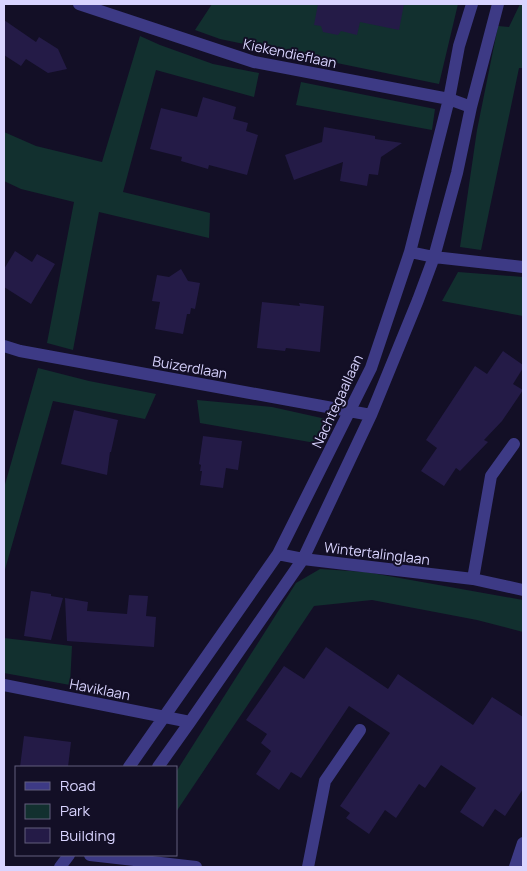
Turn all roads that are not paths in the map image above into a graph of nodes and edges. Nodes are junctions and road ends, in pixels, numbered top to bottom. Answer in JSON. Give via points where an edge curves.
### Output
{"nodes":[{"id":1,"x":79,"y":4,"type":"edge"},
{"id":2,"x":472,"y":4,"type":"edge"},
{"id":3,"x":498,"y":4,"type":"edge"},
{"id":4,"x":450,"y":99,"type":"junction"},
{"id":5,"x":470,"y":108,"type":"junction"},
{"id":6,"x":410,"y":252,"type":"junction"},
{"id":7,"x":434,"y":257,"type":"junction"},
{"id":8,"x":523,"y":266,"type":"edge"},
{"id":9,"x":4,"y":346,"type":"edge"},
{"id":10,"x":350,"y":412,"type":"junction"},
{"id":11,"x":371,"y":416,"type":"junction"},
{"id":12,"x":514,"y":444,"type":"dead end"},
{"id":13,"x":278,"y":554,"type":"junction"},
{"id":14,"x":303,"y":559,"type":"junction"},
{"id":15,"x":473,"y":579,"type":"junction"},
{"id":16,"x":523,"y":590,"type":"edge"},
{"id":17,"x":4,"y":685,"type":"edge"},
{"id":18,"x":164,"y":716,"type":"junction"},
{"id":19,"x":190,"y":722,"type":"junction"},
{"id":20,"x":360,"y":730,"type":"dead end"},
{"id":21,"x":130,"y":766,"type":"edge"},
{"id":22,"x":159,"y":766,"type":"edge"},
{"id":23,"x":523,"y":843,"type":"edge"},
{"id":24,"x":68,"y":856,"type":"edge"},
{"id":25,"x":93,"y":856,"type":"edge"},
{"id":26,"x":102,"y":856,"type":"edge"},
{"id":27,"x":60,"y":867,"type":"edge"},
{"id":28,"x":85,"y":867,"type":"edge"},
{"id":29,"x":196,"y":867,"type":"edge"},
{"id":30,"x":308,"y":867,"type":"edge"},
{"id":31,"x":515,"y":867,"type":"edge"}],
"edges":[{"from":1,"to":4,"type":"street","name":"Kiekendieflaan","via":[[254,62]]},
{"from":2,"to":4,"type":"street","name":"Nachtegaallaan","via":[[459,46]]},
{"from":3,"to":5,"type":"street"},
{"from":4,"to":5,"type":"street","name":"Kiekendieflaan"},
{"from":4,"to":6,"type":"street","name":"Nachtegaallaan"},
{"from":5,"to":7,"type":"street","via":[[457,173]]},
{"from":6,"to":7,"type":"street"},
{"from":6,"to":10,"type":"street","name":"Nachtegaallaan","via":[[371,368]]},
{"from":7,"to":8,"type":"street"},
{"from":7,"to":11,"type":"street"},
{"from":9,"to":10,"type":"street","name":"Buizerdlaan"},
{"from":10,"to":11,"type":"street","name":"Buizerdlaan"},
{"from":10,"to":13,"type":"street","name":"Nachtegaallaan"},
{"from":11,"to":14,"type":"street"},
{"from":12,"to":15,"type":"street","via":[[491,476]]},
{"from":13,"to":14,"type":"street","name":"Wintertalinglaan"},
{"from":13,"to":18,"type":"street","name":"Nachtegaallaan"},
{"from":14,"to":15,"type":"street","name":"Wintertalinglaan"},
{"from":14,"to":19,"type":"street"},
{"from":15,"to":16,"type":"street","name":"Wintertalinglaan"},
{"from":17,"to":18,"type":"street","name":"Haviklaan"},
{"from":18,"to":19,"type":"street","name":"Haviklaan"},
{"from":18,"to":21,"type":"street","name":"Nachtegaallaan"},
{"from":19,"to":22,"type":"street"},
{"from":20,"to":30,"type":"street","via":[[325,780]]},
{"from":23,"to":31,"type":"street"},
{"from":24,"to":27,"type":"street"},
{"from":25,"to":28,"type":"street"},
{"from":26,"to":29,"type":"street"}]}
